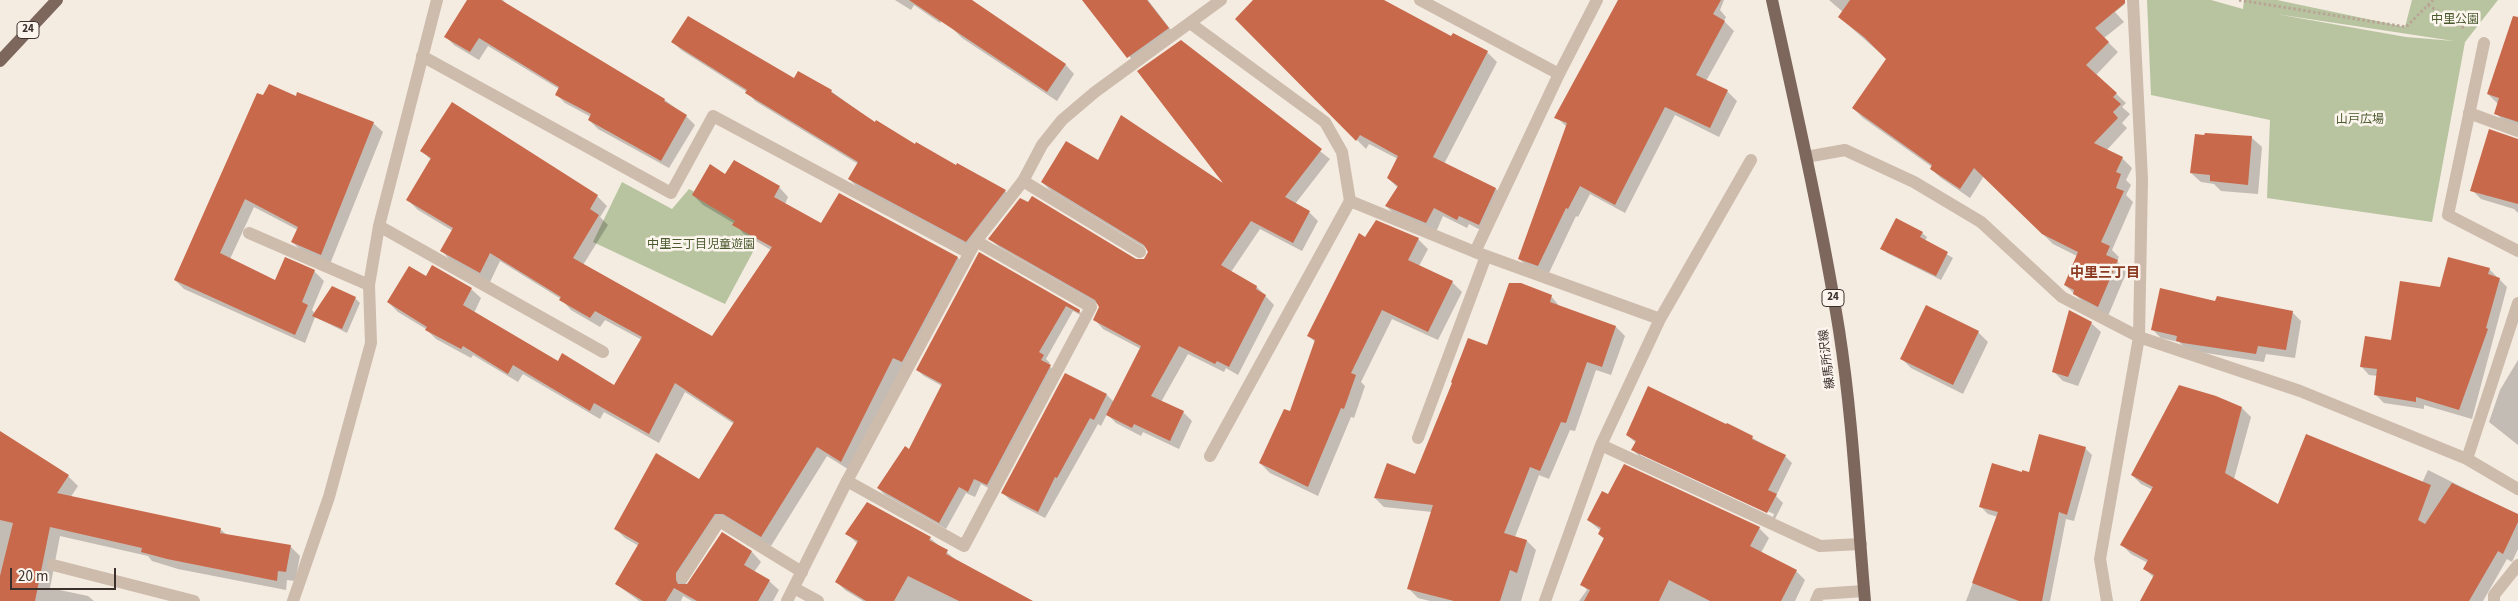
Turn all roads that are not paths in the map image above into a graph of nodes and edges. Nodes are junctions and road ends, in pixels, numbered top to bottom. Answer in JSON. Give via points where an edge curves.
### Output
{"nodes":[{"id":1,"x":56,"y":0,"type":"edge"},
{"id":2,"x":438,"y":0,"type":"edge"},
{"id":3,"x":1221,"y":0,"type":"edge"},
{"id":4,"x":1420,"y":0,"type":"edge"},
{"id":5,"x":1597,"y":0,"type":"edge"},
{"id":6,"x":1772,"y":0,"type":"edge"},
{"id":7,"x":2133,"y":0,"type":"edge"},
{"id":8,"x":1190,"y":22,"type":"junction"},
{"id":9,"x":2484,"y":43,"type":"road end"},
{"id":10,"x":422,"y":56,"type":"junction"},
{"id":11,"x":0,"y":61,"type":"edge"},
{"id":12,"x":1559,"y":74,"type":"junction"},
{"id":13,"x":2469,"y":113,"type":"junction"},
{"id":14,"x":2518,"y":131,"type":"edge"},
{"id":15,"x":1806,"y":157,"type":"junction"},
{"id":16,"x":1751,"y":160,"type":"dead end"},
{"id":17,"x":1023,"y":181,"type":"junction"},
{"id":18,"x":1350,"y":201,"type":"junction"},
{"id":19,"x":379,"y":226,"type":"junction"},
{"id":20,"x":249,"y":232,"type":"dead end"},
{"id":21,"x":976,"y":241,"type":"junction"},
{"id":22,"x":2518,"y":251,"type":"edge"},
{"id":23,"x":1140,"y":252,"type":"dead end"},
{"id":24,"x":969,"y":253,"type":"junction"},
{"id":25,"x":1480,"y":254,"type":"junction"},
{"id":26,"x":369,"y":285,"type":"junction"},
{"id":27,"x":2518,"y":303,"type":"edge"},
{"id":28,"x":1660,"y":319,"type":"junction"},
{"id":29,"x":2139,"y":337,"type":"junction"},
{"id":30,"x":603,"y":352,"type":"dead end"},
{"id":31,"x":1418,"y":438,"type":"dead end"},
{"id":32,"x":1601,"y":445,"type":"junction"},
{"id":33,"x":1210,"y":456,"type":"dead end"},
{"id":34,"x":2467,"y":459,"type":"junction"},
{"id":35,"x":847,"y":481,"type":"junction"},
{"id":36,"x":2518,"y":488,"type":"edge"},
{"id":37,"x":1861,"y":544,"type":"junction"},
{"id":38,"x":2518,"y":564,"type":"edge"},
{"id":39,"x":53,"y":565,"type":"dead end"},
{"id":40,"x":802,"y":572,"type":"junction"},
{"id":41,"x":683,"y":577,"type":"dead end"},
{"id":42,"x":794,"y":588,"type":"junction"},
{"id":43,"x":1864,"y":596,"type":"edge"},
{"id":44,"x":194,"y":601,"type":"edge"},
{"id":45,"x":293,"y":601,"type":"edge"},
{"id":46,"x":787,"y":601,"type":"edge"},
{"id":47,"x":818,"y":601,"type":"edge"},
{"id":48,"x":1545,"y":601,"type":"edge"},
{"id":49,"x":1816,"y":601,"type":"edge"},
{"id":50,"x":2107,"y":601,"type":"edge"},
{"id":51,"x":2494,"y":601,"type":"edge"}],
"edges":[{"from":1,"to":11,"type":"main road","number":"24"},
{"from":2,"to":10,"type":"street"},
{"from":3,"to":8,"type":"street"},
{"from":4,"to":12,"type":"street"},
{"from":5,"to":12,"type":"street"},
{"from":6,"to":15,"type":"main road","name":"練馬所沢線","number":"24"},
{"from":7,"to":29,"type":"street","via":[[2142,179]]},
{"from":8,"to":17,"type":"street","via":[[1062,120],[1042,145]]},
{"from":8,"to":18,"type":"street","via":[[1324,122],[1342,152]]},
{"from":9,"to":13,"type":"street"},
{"from":10,"to":19,"type":"street"},
{"from":10,"to":24,"type":"street","via":[[672,193],[714,116]]},
{"from":12,"to":25,"type":"street"},
{"from":13,"to":14,"type":"street"},
{"from":13,"to":22,"type":"street","via":[[2448,215]]},
{"from":15,"to":29,"type":"street","via":[[1845,150],[1914,182],[1981,222],[2062,296]]},
{"from":15,"to":37,"type":"main road","name":"練馬所沢線","number":"24","via":[[1839,330]]},
{"from":16,"to":28,"type":"street"},
{"from":17,"to":21,"type":"street"},
{"from":17,"to":23,"type":"street"},
{"from":18,"to":25,"type":"street"},
{"from":18,"to":33,"type":"street"},
{"from":19,"to":26,"type":"street"},
{"from":19,"to":30,"type":"street"},
{"from":20,"to":26,"type":"street"},
{"from":21,"to":24,"type":"street"},
{"from":21,"to":35,"type":"street","via":[[1091,307],[964,546]]},
{"from":24,"to":35,"type":"street"},
{"from":25,"to":28,"type":"street"},
{"from":25,"to":31,"type":"street"},
{"from":26,"to":45,"type":"street","via":[[371,343],[329,497]]},
{"from":27,"to":34,"type":"street"},
{"from":28,"to":32,"type":"street"},
{"from":29,"to":34,"type":"street","via":[[2300,391]]},
{"from":29,"to":50,"type":"street","via":[[2100,559]]},
{"from":32,"to":37,"type":"street","via":[[1820,546]]},
{"from":32,"to":48,"type":"street"},
{"from":34,"to":36,"type":"street"},
{"from":35,"to":40,"type":"street"},
{"from":37,"to":43,"type":"main road","name":"練馬所沢線","number":"24"},
{"from":38,"to":51,"type":"street","via":[[2494,595]]},
{"from":39,"to":44,"type":"street"},
{"from":40,"to":41,"type":"street","via":[[719,521]]},
{"from":40,"to":42,"type":"street"},
{"from":42,"to":46,"type":"street"},
{"from":42,"to":47,"type":"street"},
{"from":43,"to":49,"type":"street","via":[[1819,594]]}]}
